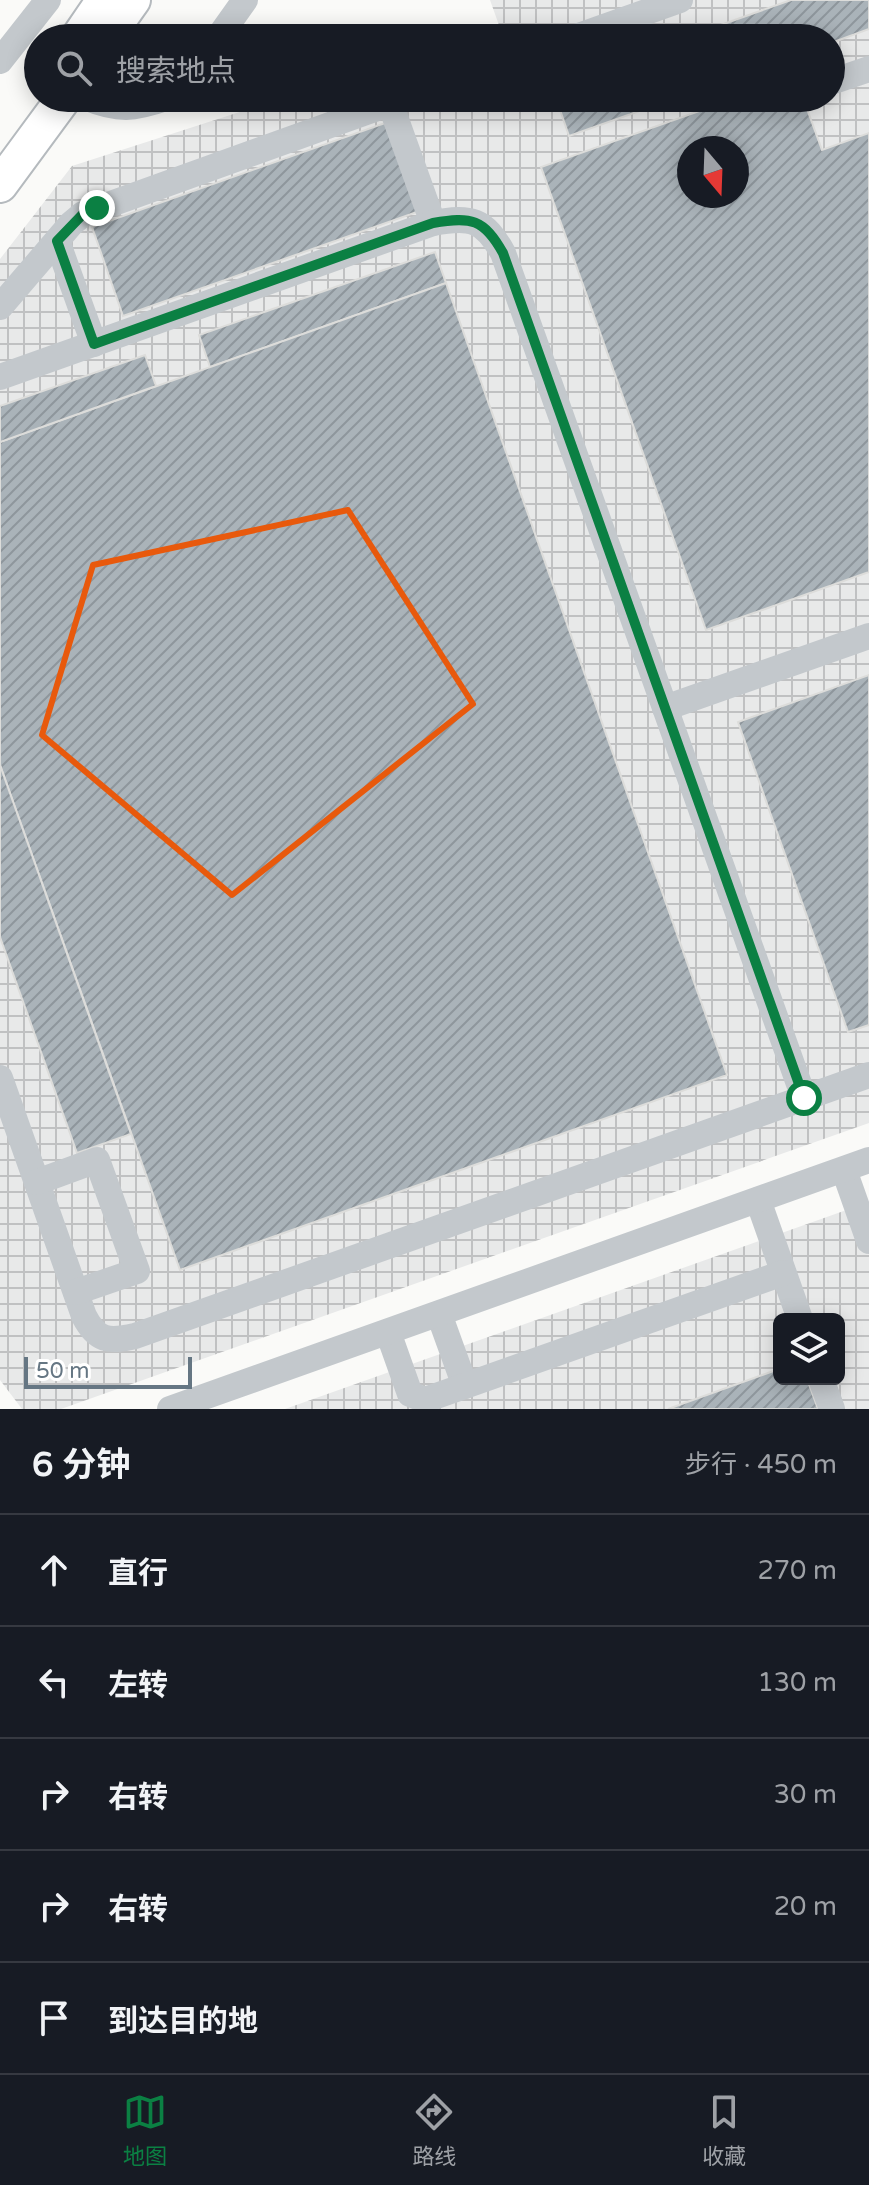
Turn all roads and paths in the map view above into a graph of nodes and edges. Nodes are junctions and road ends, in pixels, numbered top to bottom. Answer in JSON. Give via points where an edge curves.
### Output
{"nodes":[{"id":1,"x":48,"y":0,"type":"edge"},
{"id":2,"x":104,"y":0,"type":"edge"},
{"id":3,"x":133,"y":0,"type":"edge"},
{"id":4,"x":245,"y":0,"type":"edge"},
{"id":5,"x":680,"y":0,"type":"edge"},
{"id":6,"x":29,"y":24,"type":"edge"},
{"id":7,"x":88,"y":24,"type":"edge"},
{"id":8,"x":116,"y":24,"type":"edge"},
{"id":9,"x":228,"y":24,"type":"edge"},
{"id":10,"x":612,"y":24,"type":"edge"},
{"id":11,"x":24,"y":30,"type":"edge"},
{"id":12,"x":0,"y":61,"type":"edge"},
{"id":13,"x":869,"y":69,"type":"edge"},
{"id":14,"x":845,"y":77,"type":"edge"},
{"id":15,"x":25,"y":112,"type":"edge"},
{"id":16,"x":54,"y":112,"type":"edge"},
{"id":17,"x":365,"y":112,"type":"edge"},
{"id":18,"x":401,"y":112,"type":"edge"},
{"id":19,"x":0,"y":145,"type":"edge"},
{"id":20,"x":0,"y":185,"type":"edge"},
{"id":21,"x":433,"y":223,"type":"junction"},
{"id":22,"x":57,"y":241,"type":"junction"},
{"id":23,"x":0,"y":307,"type":"edge"},
{"id":24,"x":94,"y":344,"type":"junction"},
{"id":25,"x":0,"y":377,"type":"edge"},
{"id":26,"x":869,"y":636,"type":"edge"},
{"id":27,"x":665,"y":708,"type":"junction"},
{"id":28,"x":869,"y":1075,"type":"edge"},
{"id":29,"x":0,"y":1078,"type":"edge"},
{"id":30,"x":804,"y":1098,"type":"junction"},
{"id":31,"x":9,"y":1125,"type":"edge"},
{"id":32,"x":869,"y":1160,"type":"edge"},
{"id":33,"x":844,"y":1170,"type":"junction"},
{"id":34,"x":37,"y":1182,"type":"junction"},
{"id":35,"x":758,"y":1200,"type":"junction"},
{"id":36,"x":869,"y":1241,"type":"edge"},
{"id":37,"x":783,"y":1273,"type":"junction"},
{"id":38,"x":76,"y":1292,"type":"junction"},
{"id":39,"x":798,"y":1313,"type":"edge"},
{"id":40,"x":439,"y":1314,"type":"junction"},
{"id":41,"x":388,"y":1332,"type":"junction"},
{"id":42,"x":823,"y":1385,"type":"edge"},
{"id":43,"x":465,"y":1386,"type":"junction"},
{"id":44,"x":442,"y":1402,"type":"edge"},
{"id":45,"x":170,"y":1409,"type":"edge"},
{"id":46,"x":832,"y":1409,"type":"edge"}],
"edges":[{"from":1,"to":6,"type":"street"},
{"from":2,"to":7,"type":"main road"},
{"from":3,"to":8,"type":"main road"},
{"from":4,"to":9,"type":"street"},
{"from":5,"to":10,"type":"street"},
{"from":11,"to":12,"type":"street"},
{"from":13,"to":14,"type":"street"},
{"from":15,"to":19,"type":"main road"},
{"from":16,"to":20,"type":"main road"},
{"from":17,"to":22,"type":"street","via":[[97,208],[83,214]]},
{"from":18,"to":21,"type":"street"},
{"from":21,"to":24,"type":"street"},
{"from":21,"to":27,"type":"street","via":[[478,222],[503,253]]},
{"from":22,"to":23,"type":"street"},
{"from":22,"to":24,"type":"street"},
{"from":24,"to":25,"type":"street"},
{"from":26,"to":27,"type":"street"},
{"from":27,"to":30,"type":"street"},
{"from":28,"to":30,"type":"street"},
{"from":29,"to":31,"type":"street"},
{"from":30,"to":38,"type":"street","via":[[135,1336],[101,1338],[91,1329]]},
{"from":31,"to":34,"type":"street"},
{"from":32,"to":33,"type":"street"},
{"from":33,"to":35,"type":"street"},
{"from":33,"to":36,"type":"street"},
{"from":34,"to":38,"type":"street"},
{"from":34,"to":38,"type":"street","via":[[97,1160],[137,1271]]},
{"from":35,"to":37,"type":"street"},
{"from":35,"to":40,"type":"street"},
{"from":37,"to":39,"type":"street"},
{"from":37,"to":43,"type":"street"},
{"from":40,"to":41,"type":"street"},
{"from":40,"to":43,"type":"street"},
{"from":41,"to":44,"type":"street","via":[[410,1394]]},
{"from":41,"to":45,"type":"street"},
{"from":42,"to":46,"type":"street"},
{"from":43,"to":44,"type":"street"}]}
